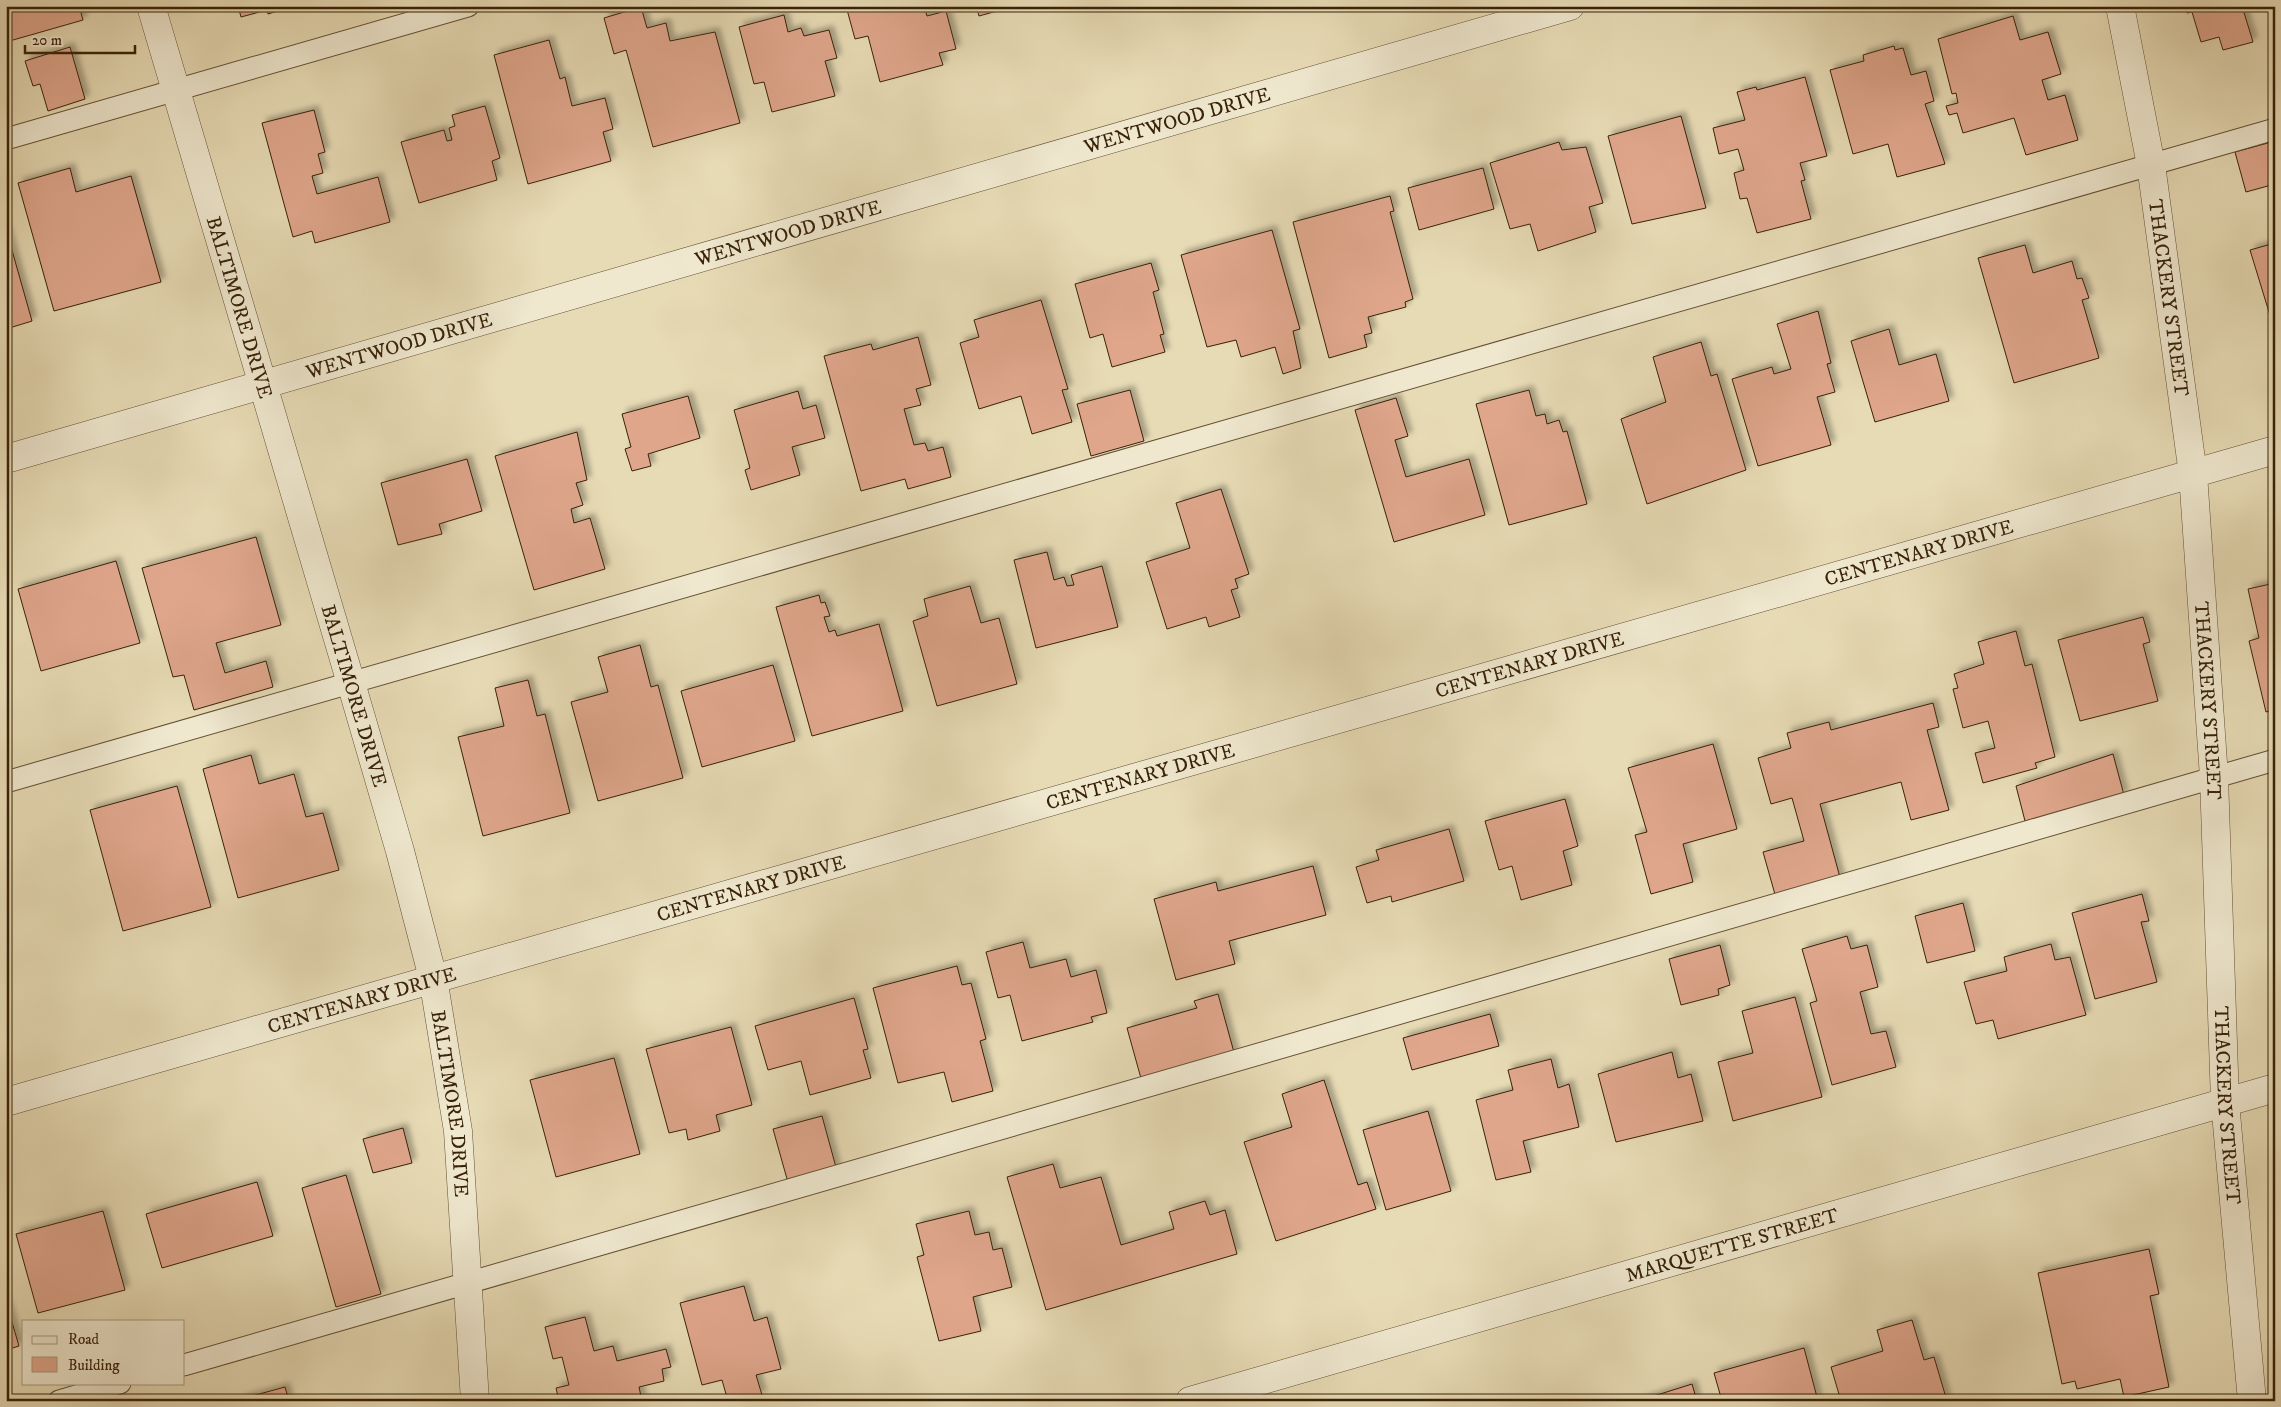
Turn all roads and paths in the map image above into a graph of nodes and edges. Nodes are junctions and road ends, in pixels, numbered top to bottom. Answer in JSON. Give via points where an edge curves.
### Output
{"nodes":[{"id":1,"x":151,"y":6,"type":"edge"},
{"id":2,"x":468,"y":6,"type":"edge"},
{"id":3,"x":1570,"y":6,"type":"edge"},
{"id":4,"x":2120,"y":6,"type":"edge"},
{"id":5,"x":176,"y":90,"type":"junction"},
{"id":6,"x":2275,"y":130,"type":"edge"},
{"id":7,"x":6,"y":139,"type":"edge"},
{"id":8,"x":2151,"y":166,"type":"junction"},
{"id":9,"x":263,"y":385,"type":"junction"},
{"id":10,"x":2275,"y":450,"type":"edge"},
{"id":11,"x":6,"y":459,"type":"edge"},
{"id":12,"x":2193,"y":474,"type":"junction"},
{"id":13,"x":351,"y":683,"type":"junction"},
{"id":14,"x":2275,"y":760,"type":"edge"},
{"id":15,"x":2214,"y":777,"type":"junction"},
{"id":16,"x":6,"y":782,"type":"edge"},
{"id":17,"x":433,"y":978,"type":"junction"},
{"id":18,"x":2275,"y":1088,"type":"edge"},
{"id":19,"x":6,"y":1102,"type":"edge"},
{"id":20,"x":2226,"y":1102,"type":"junction"},
{"id":21,"x":469,"y":1282,"type":"junction"},
{"id":22,"x":185,"y":1365,"type":"edge"},
{"id":23,"x":117,"y":1384,"type":"edge"},
{"id":24,"x":59,"y":1401,"type":"edge"},
{"id":25,"x":475,"y":1401,"type":"edge"},
{"id":26,"x":1190,"y":1401,"type":"edge"},
{"id":27,"x":2252,"y":1401,"type":"edge"}],
"edges":[{"from":1,"to":5,"type":"street","name":"BALTIMORE DRIVE"},
{"from":2,"to":5,"type":"lane"},
{"from":3,"to":9,"type":"street","name":"WENTWOOD DRIVE"},
{"from":4,"to":8,"type":"street","name":"THACKERY STREET"},
{"from":5,"to":7,"type":"lane"},
{"from":5,"to":9,"type":"street","name":"BALTIMORE DRIVE"},
{"from":6,"to":8,"type":"lane"},
{"from":8,"to":12,"type":"street","name":"THACKERY STREET"},
{"from":8,"to":13,"type":"lane"},
{"from":9,"to":11,"type":"street","name":"WENTWOOD DRIVE"},
{"from":9,"to":13,"type":"street","name":"BALTIMORE DRIVE"},
{"from":10,"to":12,"type":"street","name":"CENTENARY DRIVE"},
{"from":12,"to":15,"type":"street","name":"THACKERY STREET"},
{"from":12,"to":17,"type":"street","name":"CENTENARY DRIVE"},
{"from":13,"to":16,"type":"lane"},
{"from":13,"to":17,"type":"street","name":"BALTIMORE DRIVE"},
{"from":14,"to":15,"type":"lane"},
{"from":15,"to":20,"type":"street","name":"THACKERY STREET"},
{"from":15,"to":21,"type":"lane"},
{"from":17,"to":19,"type":"street","name":"CENTENARY DRIVE"},
{"from":17,"to":21,"type":"street","name":"BALTIMORE DRIVE","via":[[458,1130]]},
{"from":18,"to":20,"type":"street","name":"MARQUETTE STREET"},
{"from":20,"to":26,"type":"street","name":"MARQUETTE STREET"},
{"from":20,"to":27,"type":"street","name":"THACKERY STREET"},
{"from":21,"to":22,"type":"lane"},
{"from":21,"to":25,"type":"street","name":"BALTIMORE DRIVE"},
{"from":23,"to":24,"type":"lane"}]}
